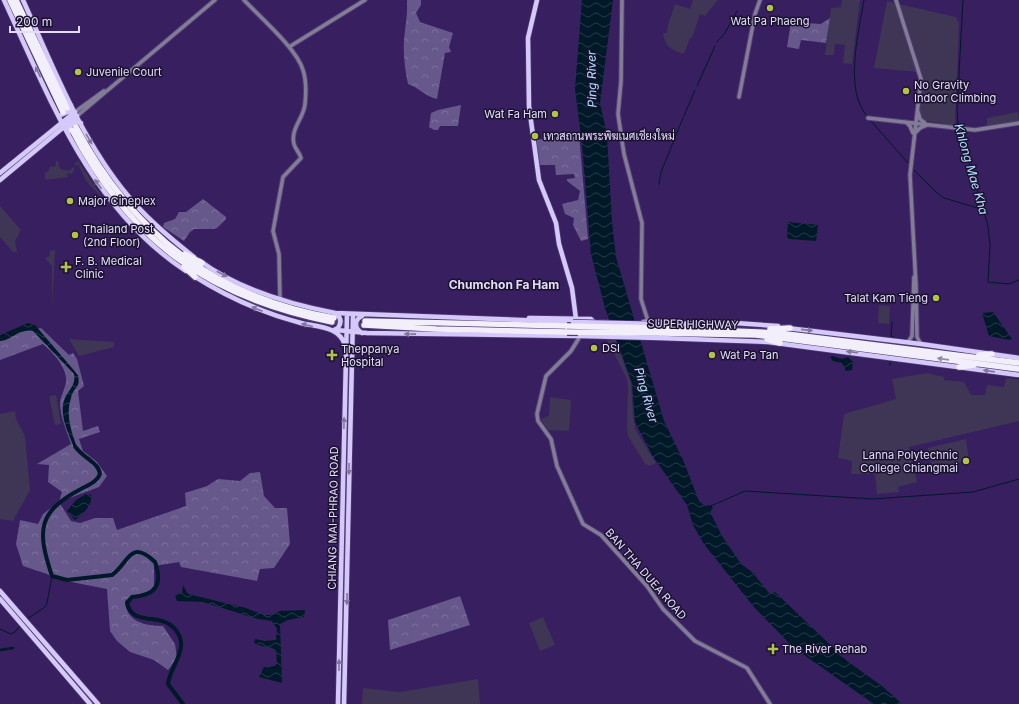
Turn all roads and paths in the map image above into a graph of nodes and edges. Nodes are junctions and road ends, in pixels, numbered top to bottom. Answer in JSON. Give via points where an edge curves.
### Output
{"nodes":[{"id":1,"x":4,"y":0,"type":"edge"},
{"id":2,"x":10,"y":0,"type":"edge"},
{"id":3,"x":16,"y":0,"type":"edge"},
{"id":4,"x":23,"y":0,"type":"edge"},
{"id":5,"x":215,"y":0,"type":"edge"},
{"id":6,"x":244,"y":0,"type":"edge"},
{"id":7,"x":365,"y":0,"type":"edge"},
{"id":8,"x":537,"y":0,"type":"edge"},
{"id":9,"x":622,"y":0,"type":"edge"},
{"id":10,"x":760,"y":0,"type":"edge"},
{"id":11,"x":896,"y":0,"type":"edge"},
{"id":12,"x":293,"y":44,"type":"junction"},
{"id":13,"x":289,"y":47,"type":"junction"},
{"id":14,"x":294,"y":54,"type":"junction"},
{"id":15,"x":738,"y":97,"type":"dead end"},
{"id":16,"x":55,"y":108,"type":"junction"},
{"id":17,"x":65,"y":109,"type":"junction"},
{"id":18,"x":917,"y":110,"type":"junction"},
{"id":19,"x":76,"y":114,"type":"junction"},
{"id":20,"x":868,"y":118,"type":"dead end"},
{"id":21,"x":905,"y":121,"type":"junction"},
{"id":22,"x":916,"y":122,"type":"junction"},
{"id":23,"x":1019,"y":123,"type":"edge"},
{"id":24,"x":63,"y":124,"type":"junction"},
{"id":25,"x":928,"y":124,"type":"junction"},
{"id":26,"x":73,"y":130,"type":"junction"},
{"id":27,"x":50,"y":134,"type":"junction"},
{"id":28,"x":914,"y":134,"type":"junction"},
{"id":29,"x":0,"y":173,"type":"edge"},
{"id":30,"x":0,"y":180,"type":"edge"},
{"id":31,"x":172,"y":248,"type":"junction"},
{"id":32,"x":171,"y":254,"type":"junction"},
{"id":33,"x":202,"y":263,"type":"junction"},
{"id":34,"x":195,"y":277,"type":"junction"},
{"id":35,"x":280,"y":299,"type":"junction"},
{"id":36,"x":914,"y":302,"type":"junction"},
{"id":37,"x":346,"y":314,"type":"junction"},
{"id":38,"x":353,"y":315,"type":"junction"},
{"id":39,"x":334,"y":318,"type":"junction"},
{"id":40,"x":498,"y":319,"type":"junction"},
{"id":41,"x":364,"y":320,"type":"junction"},
{"id":42,"x":512,"y":320,"type":"junction"},
{"id":43,"x":575,"y":320,"type":"junction"},
{"id":44,"x":648,"y":321,"type":"junction"},
{"id":45,"x":736,"y":324,"type":"junction"},
{"id":46,"x":532,"y":325,"type":"junction"},
{"id":47,"x":790,"y":328,"type":"junction"},
{"id":48,"x":567,"y":329,"type":"junction"},
{"id":49,"x":331,"y":330,"type":"junction"},
{"id":50,"x":346,"y":331,"type":"junction"},
{"id":51,"x":524,"y":331,"type":"junction"},
{"id":52,"x":660,"y":331,"type":"junction"},
{"id":53,"x":352,"y":332,"type":"junction"},
{"id":54,"x":365,"y":333,"type":"junction"},
{"id":55,"x":755,"y":333,"type":"junction"},
{"id":56,"x":494,"y":335,"type":"junction"},
{"id":57,"x":509,"y":335,"type":"junction"},
{"id":58,"x":578,"y":337,"type":"junction"},
{"id":59,"x":759,"y":341,"type":"junction"},
{"id":60,"x":908,"y":342,"type":"junction"},
{"id":61,"x":780,"y":343,"type":"junction"},
{"id":62,"x":345,"y":344,"type":"junction"},
{"id":63,"x":921,"y":344,"type":"junction"},
{"id":64,"x":352,"y":346,"type":"junction"},
{"id":65,"x":893,"y":349,"type":"junction"},
{"id":66,"x":992,"y":354,"type":"junction"},
{"id":67,"x":967,"y":356,"type":"junction"},
{"id":68,"x":1019,"y":358,"type":"edge"},
{"id":69,"x":1019,"y":363,"type":"edge"},
{"id":70,"x":982,"y":364,"type":"junction"},
{"id":71,"x":959,"y":367,"type":"junction"},
{"id":72,"x":1019,"y":369,"type":"edge"},
{"id":73,"x":1019,"y":375,"type":"edge"},
{"id":74,"x":344,"y":448,"type":"junction"},
{"id":75,"x":350,"y":448,"type":"junction"},
{"id":76,"x":0,"y":591,"type":"edge"},
{"id":77,"x":0,"y":599,"type":"edge"},
{"id":78,"x":21,"y":619,"type":"junction"},
{"id":79,"x":24,"y":624,"type":"junction"},
{"id":80,"x":345,"y":677,"type":"junction"},
{"id":81,"x":339,"y":678,"type":"junction"},
{"id":82,"x":90,"y":704,"type":"edge"},
{"id":83,"x":98,"y":704,"type":"edge"},
{"id":84,"x":338,"y":704,"type":"edge"},
{"id":85,"x":344,"y":704,"type":"edge"},
{"id":86,"x":770,"y":704,"type":"edge"}],
"edges":[{"from":16,"to":1,"type":"main road","one_way":true},
{"from":2,"to":17,"type":"highway"},
{"from":3,"to":17,"type":"highway"},
{"from":4,"to":17,"type":"main road"},
{"from":5,"to":19,"type":"street"},
{"from":6,"to":13,"type":"street"},
{"from":7,"to":12,"type":"street"},
{"from":8,"to":43,"type":"main road","via":[[528,38],[529,110],[539,180],[554,217],[572,288]]},
{"from":9,"to":44,"type":"street","via":[[618,114],[624,154],[642,222],[641,299]]},
{"from":10,"to":15,"type":"street"},
{"from":11,"to":18,"type":"street","via":[[920,75]]},
{"from":12,"to":13,"type":"street"},
{"from":12,"to":14,"type":"street"},
{"from":13,"to":14,"type":"street"},
{"from":14,"to":35,"type":"street","via":[[304,71],[305,103],[293,139],[301,158],[284,177],[273,231],[279,254]]},
{"from":16,"to":17,"type":"main road"},
{"from":16,"to":27,"type":"main road","via":[[56,122]]},
{"from":17,"to":19,"type":"main road"},
{"from":17,"to":24,"type":"main road"},
{"from":18,"to":21,"type":"street","via":[[912,118]]},
{"from":18,"to":22,"type":"street"},
{"from":18,"to":25,"type":"street","via":[[921,120]]},
{"from":19,"to":24,"type":"main road"},
{"from":19,"to":26,"type":"main road"},
{"from":20,"to":21,"type":"street"},
{"from":21,"to":22,"type":"street"},
{"from":21,"to":28,"type":"street"},
{"from":22,"to":25,"type":"street"},
{"from":22,"to":28,"type":"street"},
{"from":23,"to":25,"type":"street","via":[[988,129]]},
{"from":24,"to":26,"type":"main road"},
{"from":24,"to":27,"type":"main road"},
{"from":25,"to":28,"type":"street"},
{"from":26,"to":27,"type":"main road"},
{"from":26,"to":31,"type":"highway","via":[[124,201]]},
{"from":26,"to":32,"type":"highway","via":[[97,173],[117,200],[138,225]]},
{"from":26,"to":33,"type":"main road","one_way":true,"via":[[155,224]]},
{"from":34,"to":26,"type":"main road","one_way":true,"via":[[166,256],[123,216],[94,179]]},
{"from":27,"to":29,"type":"main road"},
{"from":27,"to":30,"type":"main road"},
{"from":28,"to":36,"type":"street","via":[[910,175]]},
{"from":31,"to":33,"type":"highway"},
{"from":31,"to":39,"type":"highway","via":[[191,262],[243,291],[294,309]]},
{"from":32,"to":34,"type":"highway"},
{"from":32,"to":39,"type":"highway","via":[[193,270],[241,296],[291,314]]},
{"from":33,"to":35,"type":"main road","one_way":true,"via":[[241,284]]},
{"from":49,"to":34,"type":"main road","one_way":true,"via":[[292,321],[256,308]]},
{"from":35,"to":39,"type":"main road"},
{"from":36,"to":60,"type":"street","via":[[912,336]]},
{"from":36,"to":63,"type":"street","via":[[917,336]]},
{"from":37,"to":38,"type":"main road"},
{"from":37,"to":39,"type":"main road"},
{"from":37,"to":50,"type":"main road","name":"CHIANG MAI-PHRAO ROAD"},
{"from":38,"to":41,"type":"main road"},
{"from":38,"to":53,"type":"main road","name":"CHIANG MAI-PHRAO ROAD"},
{"from":39,"to":49,"type":"main road","via":[[340,317],[341,324]]},
{"from":40,"to":41,"type":"main road"},
{"from":40,"to":42,"type":"main road"},
{"from":40,"to":43,"type":"main road","via":[[517,317]]},
{"from":41,"to":46,"type":"highway","name":"SUPER HIGHWAY"},
{"from":41,"to":51,"type":"highway","name":"SUPER HIGHWAY","via":[[436,330]]},
{"from":41,"to":54,"type":"main road","via":[[357,320],[356,324],[358,330]]},
{"from":42,"to":43,"type":"main road"},
{"from":42,"to":46,"type":"highway"},
{"from":43,"to":52,"type":"main road","bridge":true},
{"from":43,"to":58,"type":"main road","via":[[595,321],[602,337]]},
{"from":44,"to":45,"type":"main road"},
{"from":44,"to":59,"type":"main road","via":[[642,325],[648,338]]},
{"from":45,"to":47,"type":"main road"},
{"from":45,"to":52,"type":"main road"},
{"from":46,"to":48,"type":"highway","name":"SUPER HIGHWAY"},
{"from":47,"to":55,"type":"highway"},
{"from":47,"to":65,"type":"main road","one_way":true},
{"from":48,"to":51,"type":"highway","name":"SUPER HIGHWAY"},
{"from":48,"to":52,"type":"highway","name":"SUPER HIGHWAY","bridge":true},
{"from":49,"to":50,"type":"main road"},
{"from":49,"to":62,"type":"main road","via":[[341,335]]},
{"from":50,"to":53,"type":"main road"},
{"from":50,"to":62,"type":"main road","name":"CHIANG MAI-PHRAO ROAD"},
{"from":51,"to":57,"type":"highway"},
{"from":52,"to":55,"type":"highway","name":"SUPER HIGHWAY"},
{"from":52,"to":58,"type":"main road","bridge":true},
{"from":52,"to":59,"type":"main road"},
{"from":53,"to":54,"type":"main road"},
{"from":53,"to":64,"type":"main road","name":"CHIANG MAI-PHRAO ROAD"},
{"from":56,"to":54,"type":"main road","one_way":true},
{"from":54,"to":64,"type":"main road","via":[[357,337]]},
{"from":55,"to":61,"type":"highway"},
{"from":55,"to":65,"type":"highway","name":"SUPER HIGHWAY"},
{"from":56,"to":57,"type":"main road"},
{"from":56,"to":58,"type":"main road"},
{"from":57,"to":58,"type":"main road"},
{"from":58,"to":86,"type":"street","name":"BAN THA DUEA ROAD","via":[[571,351],[546,376],[537,419],[551,439],[557,466],[583,524],[602,535],[663,609],[695,641],[748,668]]},
{"from":59,"to":61,"type":"main road"},
{"from":60,"to":63,"type":"main road"},
{"from":60,"to":65,"type":"main road"},
{"from":65,"to":61,"type":"main road","one_way":true},
{"from":74,"to":62,"type":"main road","name":"CHIANG MAI-PHRAO ROAD","one_way":true},
{"from":63,"to":66,"type":"main road"},
{"from":64,"to":75,"type":"main road","name":"CHIANG MAI-PHRAO ROAD"},
{"from":65,"to":67,"type":"highway","name":"SUPER HIGHWAY"},
{"from":70,"to":65,"type":"highway","name":"SUPER HIGHWAY","one_way":true},
{"from":65,"to":71,"type":"main road"},
{"from":66,"to":67,"type":"highway"},
{"from":66,"to":68,"type":"main road"},
{"from":67,"to":69,"type":"highway","name":"SUPER HIGHWAY"},
{"from":70,"to":71,"type":"highway"},
{"from":70,"to":72,"type":"highway","name":"SUPER HIGHWAY"},
{"from":73,"to":71,"type":"main road","one_way":true},
{"from":74,"to":75,"type":"main road"},
{"from":81,"to":74,"type":"main road","name":"CHIANG MAI-PHRAO ROAD","one_way":true},
{"from":75,"to":80,"type":"main road","name":"CHIANG MAI-PHRAO ROAD","one_way":true},
{"from":76,"to":78,"type":"main road"},
{"from":77,"to":78,"type":"main road"},
{"from":78,"to":79,"type":"main road"},
{"from":79,"to":82,"type":"main road"},
{"from":79,"to":83,"type":"main road"},
{"from":80,"to":81,"type":"main road"},
{"from":80,"to":85,"type":"main road","name":"CHIANG MAI-PHRAO ROAD"},
{"from":81,"to":84,"type":"main road","name":"CHIANG MAI-PHRAO ROAD"}]}
